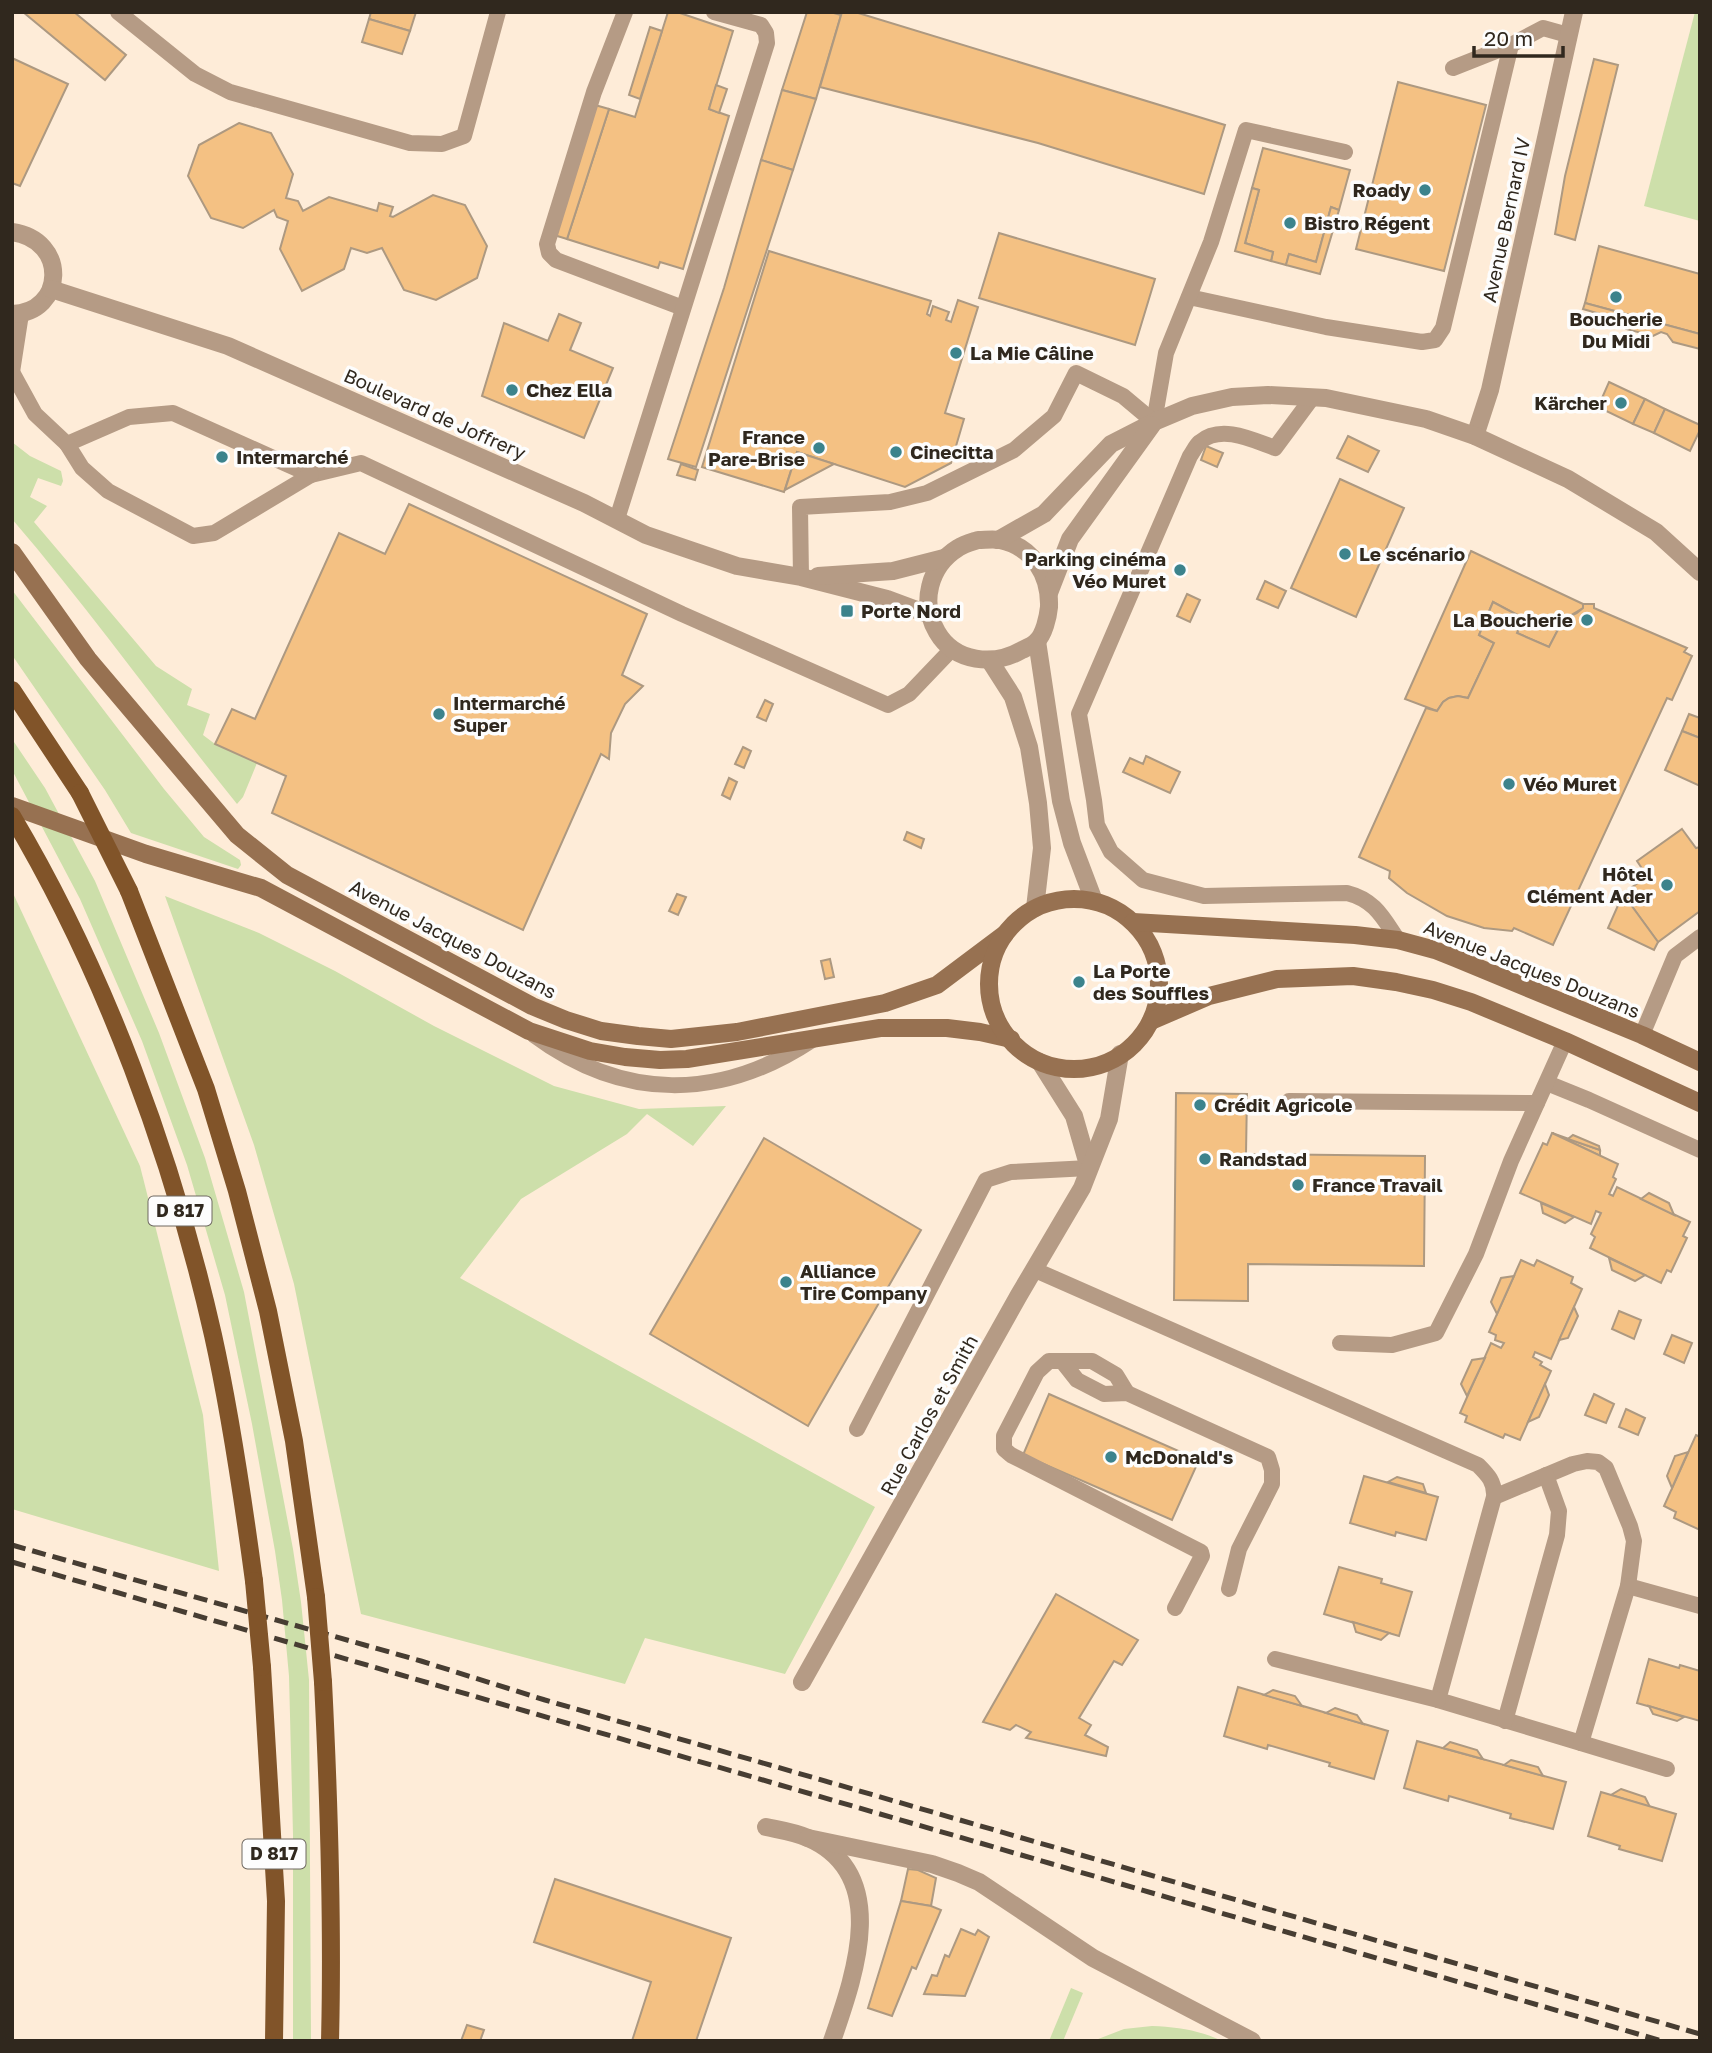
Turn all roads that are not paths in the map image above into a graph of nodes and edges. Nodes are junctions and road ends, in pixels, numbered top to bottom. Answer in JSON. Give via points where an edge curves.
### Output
{"nodes":[{"id":1,"x":118,"y":12,"type":"edge"},
{"id":2,"x":498,"y":12,"type":"edge"},
{"id":3,"x":625,"y":12,"type":"edge"},
{"id":4,"x":714,"y":12,"type":"edge"},
{"id":5,"x":1574,"y":12,"type":"edge"},
{"id":6,"x":1568,"y":35,"type":"junction"},
{"id":7,"x":1511,"y":45,"type":"junction"},
{"id":8,"x":1453,"y":68,"type":"dead end"},
{"id":9,"x":1345,"y":152,"type":"dead end"},
{"id":10,"x":12,"y":232,"type":"edge"},
{"id":11,"x":51,"y":289,"type":"junction"},
{"id":12,"x":1189,"y":298,"type":"junction"},
{"id":13,"x":683,"y":308,"type":"junction"},
{"id":14,"x":17,"y":314,"type":"edge"},
{"id":15,"x":12,"y":372,"type":"edge"},
{"id":16,"x":1312,"y":398,"type":"junction"},
{"id":17,"x":1154,"y":422,"type":"junction"},
{"id":18,"x":1475,"y":436,"type":"junction"},
{"id":19,"x":67,"y":444,"type":"junction"},
{"id":20,"x":311,"y":475,"type":"junction"},
{"id":21,"x":617,"y":519,"type":"junction"},
{"id":22,"x":998,"y":540,"type":"junction"},
{"id":23,"x":12,"y":552,"type":"edge"},
{"id":24,"x":944,"y":558,"type":"junction"},
{"id":25,"x":1700,"y":572,"type":"edge"},
{"id":26,"x":801,"y":577,"type":"junction"},
{"id":27,"x":1049,"y":593,"type":"junction"},
{"id":28,"x":930,"y":615,"type":"junction"},
{"id":29,"x":1037,"y":641,"type":"junction"},
{"id":30,"x":952,"y":649,"type":"junction"},
{"id":31,"x":990,"y":661,"type":"junction"},
{"id":32,"x":12,"y":690,"type":"edge"},
{"id":33,"x":12,"y":806,"type":"edge"},
{"id":34,"x":12,"y":816,"type":"edge"},
{"id":35,"x":1094,"y":901,"type":"junction"},
{"id":36,"x":1035,"y":908,"type":"junction"},
{"id":37,"x":1133,"y":922,"type":"junction"},
{"id":38,"x":1005,"y":934,"type":"junction"},
{"id":39,"x":1700,"y":937,"type":"edge"},
{"id":40,"x":1398,"y":940,"type":"junction"},
{"id":41,"x":1151,"y":1021,"type":"junction"},
{"id":42,"x":529,"y":1031,"type":"junction"},
{"id":43,"x":1642,"y":1035,"type":"junction"},
{"id":44,"x":1011,"y":1039,"type":"junction"},
{"id":45,"x":812,"y":1040,"type":"junction"},
{"id":46,"x":1565,"y":1041,"type":"junction"},
{"id":47,"x":1121,"y":1054,"type":"junction"},
{"id":48,"x":1040,"y":1062,"type":"junction"},
{"id":49,"x":1700,"y":1062,"type":"edge"},
{"id":50,"x":1547,"y":1083,"type":"junction"},
{"id":51,"x":1289,"y":1101,"type":"dead end"},
{"id":52,"x":1537,"y":1103,"type":"junction"},
{"id":53,"x":1700,"y":1103,"type":"edge"},
{"id":54,"x":1700,"y":1150,"type":"edge"},
{"id":55,"x":1089,"y":1168,"type":"junction"},
{"id":56,"x":1035,"y":1270,"type":"junction"},
{"id":57,"x":1340,"y":1343,"type":"dead end"},
{"id":58,"x":1062,"y":1361,"type":"junction"},
{"id":59,"x":1127,"y":1393,"type":"junction"},
{"id":60,"x":857,"y":1429,"type":"dead end"},
{"id":61,"x":1546,"y":1475,"type":"junction"},
{"id":62,"x":1494,"y":1497,"type":"junction"},
{"id":63,"x":1629,"y":1586,"type":"junction"},
{"id":64,"x":1229,"y":1589,"type":"dead end"},
{"id":65,"x":1700,"y":1606,"type":"edge"},
{"id":66,"x":1175,"y":1608,"type":"dead end"},
{"id":67,"x":1275,"y":1658,"type":"dead end"},
{"id":68,"x":802,"y":1682,"type":"dead end"},
{"id":69,"x":1438,"y":1700,"type":"junction"},
{"id":70,"x":1505,"y":1721,"type":"junction"},
{"id":71,"x":1581,"y":1743,"type":"junction"},
{"id":72,"x":1667,"y":1769,"type":"dead end"},
{"id":73,"x":766,"y":1827,"type":"dead end"},
{"id":74,"x":808,"y":1838,"type":"junction"},
{"id":75,"x":274,"y":2041,"type":"edge"},
{"id":76,"x":330,"y":2041,"type":"edge"},
{"id":77,"x":832,"y":2041,"type":"edge"},
{"id":78,"x":1252,"y":2041,"type":"edge"}],
"edges":[{"from":1,"to":2,"type":"lane","via":[[194,74],[230,92],[410,143],[442,144],[464,136]]},
{"from":3,"to":13,"type":"lane","via":[[594,92],[547,244],[556,260]]},
{"from":4,"to":13,"type":"lane","via":[[761,25],[767,43]]},
{"from":5,"to":6,"type":"street","name":"Avenue Bernard IV"},
{"from":6,"to":7,"type":"lane","via":[[1543,29]]},
{"from":6,"to":18,"type":"street","name":"Avenue Bernard IV","via":[[1490,390]]},
{"from":7,"to":8,"type":"lane"},
{"from":7,"to":12,"type":"lane","via":[[1443,328],[1435,340],[1422,342],[1326,327]]},
{"from":9,"to":12,"type":"lane","via":[[1246,130]]},
{"from":10,"to":11,"type":"street","via":[[37,240],[46,250],[54,276]]},
{"from":11,"to":14,"type":"street","via":[[33,309]]},
{"from":11,"to":21,"type":"street","name":"Boulevard de Joffrery","via":[[228,346]]},
{"from":12,"to":17,"type":"lane","via":[[1166,352]]},
{"from":13,"to":21,"type":"lane"},
{"from":14,"to":15,"type":"lane"},
{"from":15,"to":19,"type":"lane","via":[[35,414]]},
{"from":16,"to":17,"type":"street","via":[[1232,397],[1192,406]]},
{"from":16,"to":18,"type":"street","via":[[1426,419]]},
{"from":16,"to":40,"type":"lane","via":[[1275,448],[1244,436],[1217,434],[1200,442],[1079,714],[1097,825],[1111,852],[1143,880],[1204,896],[1347,893],[1376,908]]},
{"from":17,"to":22,"type":"street","via":[[1111,444],[1044,514]]},
{"from":17,"to":26,"type":"lane","via":[[1123,396],[1076,373],[1054,416],[1014,450],[927,493],[890,502],[800,507]]},
{"from":17,"to":27,"type":"street","via":[[1070,539]]},
{"from":18,"to":25,"type":"street","via":[[1568,479],[1657,532]]},
{"from":19,"to":20,"type":"lane","via":[[130,417],[173,413]]},
{"from":19,"to":20,"type":"lane","via":[[82,468],[108,491],[193,536],[214,533]]},
{"from":20,"to":30,"type":"lane","via":[[361,463],[681,614],[888,705],[909,694]]},
{"from":21,"to":26,"type":"street","name":"Boulevard de Joffrery","via":[[646,535],[737,566]]},
{"from":22,"to":24,"type":"street","via":[[978,540]]},
{"from":22,"to":27,"type":"street","via":[[1033,557]]},
{"from":23,"to":38,"type":"main road","name":"Avenue Jacques Douzans","via":[[88,659],[237,835],[287,875],[566,1020],[638,1036],[704,1037],[845,1011],[937,985]]},
{"from":24,"to":26,"type":"street","name":"Boulevard de Joffrery","via":[[893,571]]},
{"from":24,"to":28,"type":"street","via":[[928,594]]},
{"from":26,"to":28,"type":"street","name":"Boulevard de Joffrery","via":[[887,598]]},
{"from":27,"to":29,"type":"street","via":[[1048,612]]},
{"from":28,"to":30,"type":"street","via":[[938,634]]},
{"from":29,"to":31,"type":"street","via":[[1010,657]]},
{"from":29,"to":35,"type":"street","via":[[1061,801]]},
{"from":30,"to":31,"type":"street"},
{"from":31,"to":36,"type":"street","via":[[1013,697],[1029,747],[1042,848]]},
{"from":32,"to":76,"type":"main road","number":"D 817","bridge":true,"via":[[80,793],[129,891],[205,1089],[268,1311],[294,1441],[316,1597],[330,1808]]},
{"from":33,"to":42,"type":"main road","via":[[146,854],[261,888]]},
{"from":34,"to":75,"type":"main road","number":"D 817","bridge":true,"via":[[87,962],[131,1065],[176,1198],[218,1362],[237,1458],[262,1667],[276,1901]]},
{"from":35,"to":36,"type":"main road","via":[[1054,901]]},
{"from":35,"to":37,"type":"main road"},
{"from":36,"to":38,"type":"main road"},
{"from":37,"to":40,"type":"main road","name":"Avenue Jacques Douzans"},
{"from":37,"to":41,"type":"main road","via":[[1153,951],[1158,968],[1160,986]]},
{"from":38,"to":44,"type":"main road","via":[[990,971],[990,991],[994,1011]]},
{"from":39,"to":43,"type":"lane","via":[[1675,956]]},
{"from":40,"to":43,"type":"main road","name":"Avenue Jacques Douzans","via":[[1435,950]]},
{"from":41,"to":46,"type":"main road","via":[[1209,996],[1277,979],[1353,976],[1433,990]]},
{"from":41,"to":47,"type":"main road"},
{"from":42,"to":45,"type":"main road","via":[[590,1051],[660,1060]]},
{"from":42,"to":45,"type":"lane","via":[[575,1062],[653,1084],[709,1083],[737,1077],[776,1062]]},
{"from":43,"to":49,"type":"main road","name":"Avenue Jacques Douzans"},
{"from":44,"to":45,"type":"main road","via":[[947,1028],[880,1028]]},
{"from":44,"to":48,"type":"main road"},
{"from":46,"to":50,"type":"lane"},
{"from":46,"to":53,"type":"main road"},
{"from":47,"to":48,"type":"main road","via":[[1089,1068]]},
{"from":47,"to":55,"type":"street","name":"Rue Carlos et Smith","via":[[1109,1119]]},
{"from":48,"to":55,"type":"street","via":[[1074,1116]]},
{"from":50,"to":52,"type":"lane"},
{"from":50,"to":54,"type":"lane"},
{"from":51,"to":52,"type":"lane"},
{"from":52,"to":57,"type":"lane","via":[[1476,1254],[1436,1333],[1392,1345]]},
{"from":55,"to":56,"type":"street","name":"Rue Carlos et Smith"},
{"from":55,"to":60,"type":"lane","via":[[1011,1172],[986,1180]]},
{"from":56,"to":62,"type":"lane","via":[[1478,1465],[1495,1487]]},
{"from":56,"to":68,"type":"street","name":"Rue Carlos et Smith"},
{"from":58,"to":59,"type":"lane","via":[[1077,1380],[1104,1394]]},
{"from":58,"to":59,"type":"lane","via":[[1092,1362],[1116,1375]]},
{"from":58,"to":66,"type":"lane","via":[[1049,1361],[1037,1372],[1004,1436],[1004,1449],[1201,1552]]},
{"from":59,"to":64,"type":"lane","via":[[1268,1457],[1272,1484],[1239,1549]]},
{"from":61,"to":62,"type":"lane"},
{"from":61,"to":63,"type":"lane","via":[[1587,1461],[1606,1468],[1634,1541]]},
{"from":61,"to":70,"type":"lane","via":[[1559,1511],[1557,1535]]},
{"from":62,"to":69,"type":"lane"},
{"from":63,"to":65,"type":"lane"},
{"from":63,"to":71,"type":"lane"},
{"from":67,"to":69,"type":"lane"},
{"from":69,"to":70,"type":"lane"},
{"from":70,"to":71,"type":"lane"},
{"from":71,"to":72,"type":"lane"},
{"from":73,"to":74,"type":"street"},
{"from":74,"to":77,"type":"street","via":[[830,1851],[846,1869],[860,1908],[857,1957]]},
{"from":74,"to":78,"type":"street","via":[[958,1872],[1093,1958]]}]}
